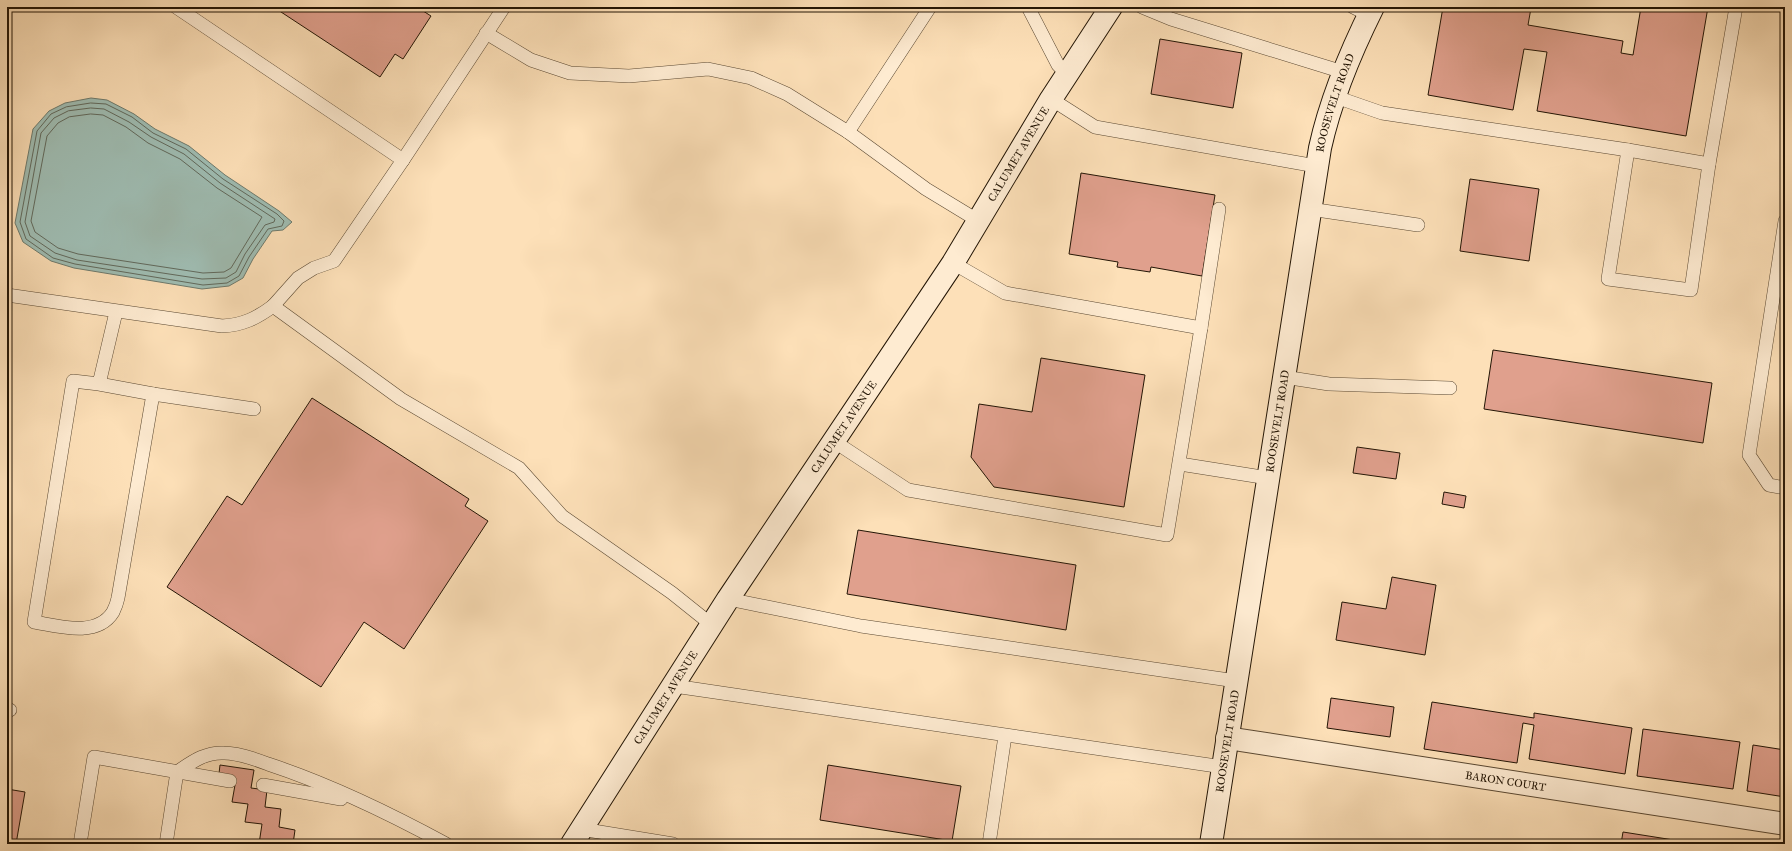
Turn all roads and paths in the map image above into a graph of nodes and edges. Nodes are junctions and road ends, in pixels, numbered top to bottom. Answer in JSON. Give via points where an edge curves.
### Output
{"nodes":[{"id":1,"x":176,"y":7,"type":"edge"},
{"id":2,"x":504,"y":7,"type":"edge"},
{"id":3,"x":930,"y":7,"type":"edge"},
{"id":4,"x":1028,"y":7,"type":"edge"},
{"id":5,"x":1111,"y":7,"type":"edge"},
{"id":6,"x":1142,"y":7,"type":"edge"},
{"id":7,"x":1736,"y":7,"type":"edge"},
{"id":8,"x":1365,"y":10,"type":"edge"},
{"id":9,"x":486,"y":33,"type":"junction"},
{"id":10,"x":1343,"y":72,"type":"junction"},
{"id":11,"x":1068,"y":74,"type":"junction"},
{"id":12,"x":1333,"y":96,"type":"junction"},
{"id":13,"x":1051,"y":99,"type":"junction"},
{"id":14,"x":848,"y":132,"type":"junction"},
{"id":15,"x":1628,"y":150,"type":"junction"},
{"id":16,"x":403,"y":160,"type":"junction"},
{"id":17,"x":1709,"y":164,"type":"junction"},
{"id":18,"x":1316,"y":166,"type":"junction"},
{"id":19,"x":1219,"y":209,"type":"dead end"},
{"id":20,"x":1310,"y":209,"type":"junction"},
{"id":21,"x":977,"y":220,"type":"junction"},
{"id":22,"x":1785,"y":221,"type":"edge"},
{"id":23,"x":1418,"y":225,"type":"dead end"},
{"id":24,"x":953,"y":263,"type":"junction"},
{"id":25,"x":7,"y":295,"type":"edge"},
{"id":26,"x":273,"y":306,"type":"junction"},
{"id":27,"x":116,"y":312,"type":"junction"},
{"id":28,"x":1201,"y":328,"type":"junction"},
{"id":29,"x":1284,"y":376,"type":"junction"},
{"id":30,"x":99,"y":384,"type":"junction"},
{"id":31,"x":1450,"y":388,"type":"dead end"},
{"id":32,"x":153,"y":394,"type":"junction"},
{"id":33,"x":254,"y":409,"type":"dead end"},
{"id":34,"x":835,"y":442,"type":"junction"},
{"id":35,"x":1180,"y":464,"type":"junction"},
{"id":36,"x":1268,"y":478,"type":"junction"},
{"id":37,"x":1785,"y":488,"type":"edge"},
{"id":38,"x":728,"y":599,"type":"junction"},
{"id":39,"x":712,"y":625,"type":"junction"},
{"id":40,"x":1236,"y":681,"type":"junction"},
{"id":41,"x":674,"y":686,"type":"junction"},
{"id":42,"x":1005,"y":736,"type":"junction"},
{"id":43,"x":1227,"y":738,"type":"junction"},
{"id":44,"x":1223,"y":767,"type":"junction"},
{"id":45,"x":177,"y":772,"type":"junction"},
{"id":46,"x":230,"y":781,"type":"dead end"},
{"id":47,"x":263,"y":785,"type":"dead end"},
{"id":48,"x":364,"y":803,"type":"junction"},
{"id":49,"x":1785,"y":824,"type":"edge"},
{"id":50,"x":576,"y":837,"type":"edge"},
{"id":51,"x":80,"y":844,"type":"edge"},
{"id":52,"x":166,"y":844,"type":"edge"},
{"id":53,"x":445,"y":844,"type":"edge"},
{"id":54,"x":673,"y":844,"type":"edge"},
{"id":55,"x":989,"y":844,"type":"edge"},
{"id":56,"x":1211,"y":844,"type":"edge"}],
"edges":[{"from":1,"to":16,"type":"lane"},
{"from":2,"to":9,"type":"lane"},
{"from":3,"to":14,"type":"lane"},
{"from":4,"to":11,"type":"lane","via":[[1058,64]]},
{"from":5,"to":11,"type":"street","name":"CALUMET AVENUE"},
{"from":6,"to":10,"type":"lane","via":[[1171,19]]},
{"from":7,"to":17,"type":"lane"},
{"from":8,"to":10,"type":"street","name":"ROOSEVELT ROAD"},
{"from":9,"to":14,"type":"lane","via":[[531,60],[570,73],[628,76],[708,69],[751,78],[787,94]]},
{"from":9,"to":16,"type":"lane"},
{"from":10,"to":12,"type":"street","name":"ROOSEVELT ROAD"},
{"from":11,"to":13,"type":"street","name":"CALUMET AVENUE"},
{"from":12,"to":15,"type":"lane","via":[[1382,112]]},
{"from":12,"to":18,"type":"street","name":"ROOSEVELT ROAD"},
{"from":13,"to":18,"type":"lane","via":[[1095,127]]},
{"from":13,"to":21,"type":"street","name":"CALUMET AVENUE"},
{"from":14,"to":21,"type":"lane","via":[[926,189]]},
{"from":15,"to":17,"type":"lane"},
{"from":15,"to":17,"type":"lane","via":[[1608,279],[1691,290]]},
{"from":16,"to":26,"type":"lane","via":[[334,261],[314,268],[298,278]]},
{"from":18,"to":20,"type":"street","name":"ROOSEVELT ROAD"},
{"from":19,"to":28,"type":"lane"},
{"from":20,"to":23,"type":"lane"},
{"from":20,"to":29,"type":"street","name":"ROOSEVELT ROAD"},
{"from":21,"to":24,"type":"street","name":"CALUMET AVENUE"},
{"from":22,"to":37,"type":"lane","via":[[1749,455],[1769,485]]},
{"from":24,"to":28,"type":"lane","via":[[1005,293]]},
{"from":24,"to":34,"type":"street","name":"CALUMET AVENUE"},
{"from":25,"to":27,"type":"lane"},
{"from":26,"to":27,"type":"lane","via":[[255,319],[233,326]]},
{"from":26,"to":39,"type":"lane","via":[[401,399],[519,468],[562,516],[672,593]]},
{"from":27,"to":30,"type":"lane"},
{"from":28,"to":35,"type":"lane"},
{"from":29,"to":31,"type":"lane","via":[[1329,384]]},
{"from":29,"to":36,"type":"street","name":"ROOSEVELT ROAD"},
{"from":30,"to":32,"type":"lane"},
{"from":30,"to":32,"type":"lane","via":[[73,381],[34,622],[74,628],[89,627],[103,623],[112,613],[118,598]]},
{"from":32,"to":33,"type":"lane"},
{"from":34,"to":35,"type":"lane","via":[[908,490],[1167,535]]},
{"from":34,"to":38,"type":"street","name":"CALUMET AVENUE"},
{"from":35,"to":36,"type":"lane"},
{"from":36,"to":40,"type":"street","name":"ROOSEVELT ROAD"},
{"from":38,"to":39,"type":"street","name":"CALUMET AVENUE"},
{"from":38,"to":40,"type":"lane","via":[[861,626]]},
{"from":39,"to":41,"type":"street","name":"CALUMET AVENUE"},
{"from":40,"to":43,"type":"street","name":"ROOSEVELT ROAD"},
{"from":41,"to":42,"type":"lane"},
{"from":41,"to":50,"type":"street","name":"CALUMET AVENUE"},
{"from":42,"to":44,"type":"lane"},
{"from":42,"to":55,"type":"lane"},
{"from":43,"to":44,"type":"street","name":"ROOSEVELT ROAD"},
{"from":43,"to":49,"type":"street","name":"BARON COURT"},
{"from":44,"to":56,"type":"street","name":"ROOSEVELT ROAD"},
{"from":45,"to":46,"type":"lane"},
{"from":45,"to":48,"type":"lane","via":[[202,756],[224,752],[284,769]]},
{"from":45,"to":51,"type":"lane","via":[[94,757]]},
{"from":45,"to":52,"type":"lane"},
{"from":47,"to":48,"type":"lane"},
{"from":48,"to":53,"type":"lane"},
{"from":50,"to":54,"type":"lane"}]}
